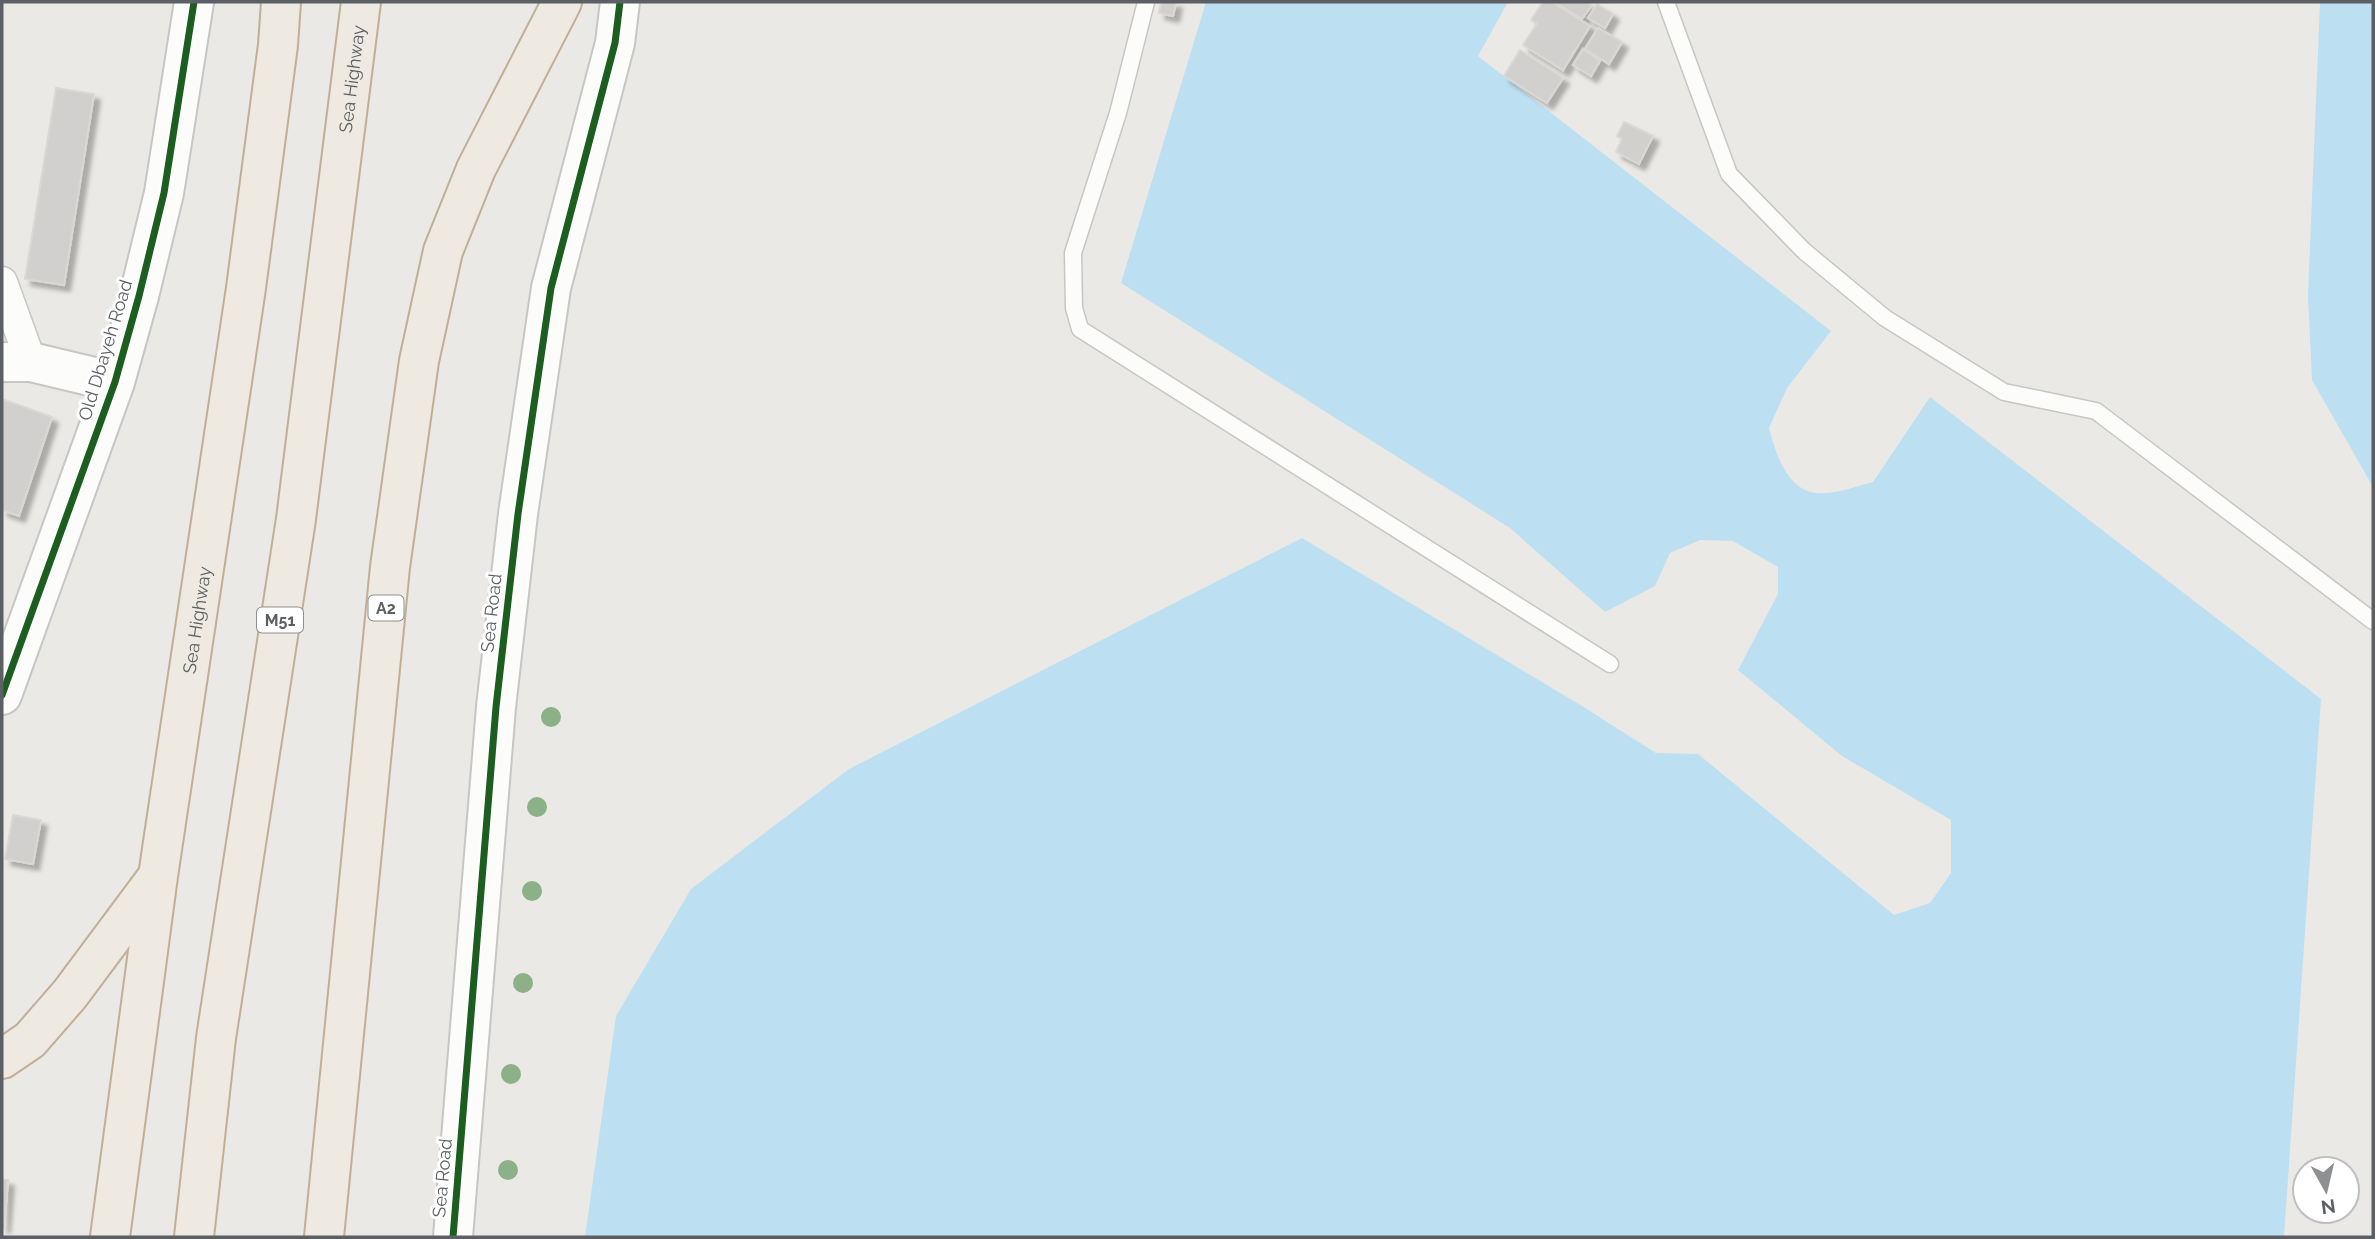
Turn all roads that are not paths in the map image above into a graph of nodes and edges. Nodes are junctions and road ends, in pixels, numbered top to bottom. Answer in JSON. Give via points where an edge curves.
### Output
{"nodes":[{"id":1,"x":194,"y":2,"type":"edge"},
{"id":2,"x":281,"y":2,"type":"edge"},
{"id":3,"x":361,"y":2,"type":"edge"},
{"id":4,"x":620,"y":2,"type":"edge"},
{"id":5,"x":1146,"y":2,"type":"edge"},
{"id":6,"x":1665,"y":2,"type":"edge"},
{"id":7,"x":566,"y":4,"type":"edge"},
{"id":8,"x":2,"y":282,"type":"edge"},
{"id":9,"x":16,"y":362,"type":"edge"},
{"id":10,"x":115,"y":382,"type":"junction"},
{"id":11,"x":2373,"y":621,"type":"edge"},
{"id":12,"x":1610,"y":664,"type":"dead end"},
{"id":13,"x":2,"y":695,"type":"edge"},
{"id":14,"x":158,"y":876,"type":"junction"},
{"id":15,"x":2,"y":1059,"type":"edge"},
{"id":16,"x":110,"y":1237,"type":"edge"},
{"id":17,"x":194,"y":1237,"type":"edge"},
{"id":18,"x":324,"y":1237,"type":"edge"},
{"id":19,"x":453,"y":1237,"type":"edge"}],
"edges":[{"from":1,"to":10,"type":"street","name":"Old Dbayeh Road","via":[[163,193]]},
{"from":2,"to":14,"type":"highway","name":"Sea Highway","via":[[246,288]]},
{"from":3,"to":17,"type":"highway","name":"Sea Highway","number":"M51","via":[[296,519],[216,1038]]},
{"from":4,"to":19,"type":"street","name":"Sea Road","via":[[615,43],[551,288],[518,514],[496,707]]},
{"from":5,"to":12,"type":"lane","via":[[1118,113],[1073,253],[1074,308],[1080,329]]},
{"from":6,"to":11,"type":"lane","via":[[1729,174],[1804,251],[1885,318],[2004,392],[2096,411]]},
{"from":7,"to":18,"type":"highway","number":"A2","via":[[476,169],[443,251],[419,361],[390,567]]},
{"from":8,"to":9,"type":"street"},
{"from":9,"to":10,"type":"street"},
{"from":10,"to":13,"type":"street","name":"Old Dbayeh Road"},
{"from":14,"to":15,"type":"highway","via":[[70,994],[30,1040]]},
{"from":14,"to":16,"type":"highway","name":"Sea Highway"}]}
